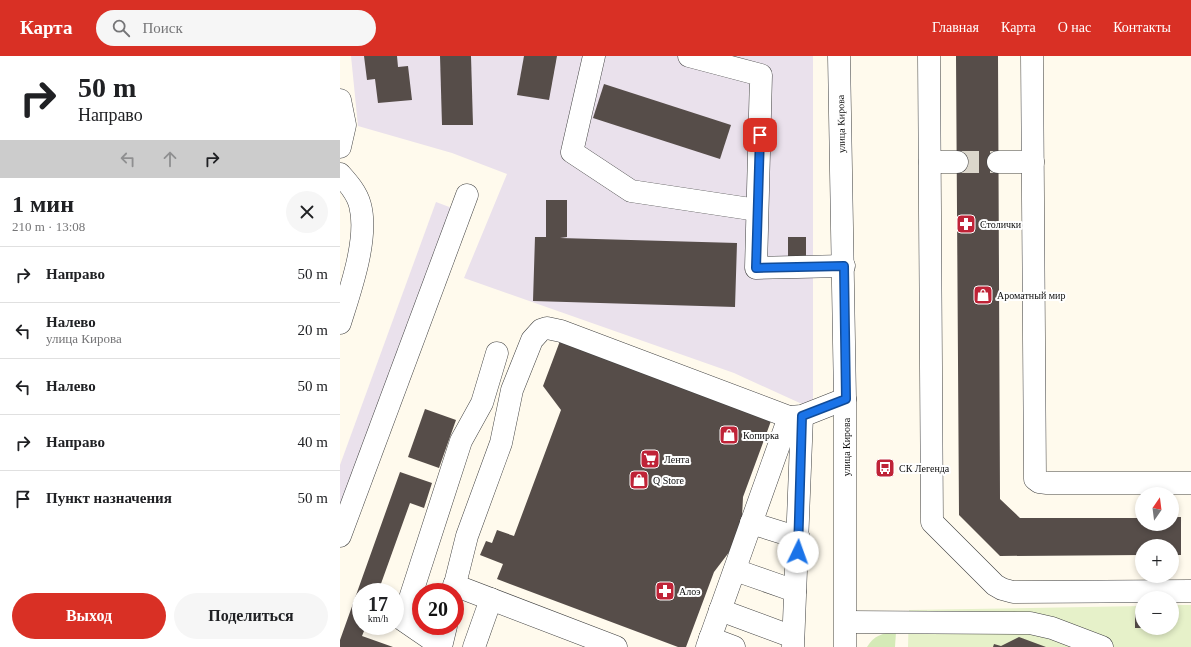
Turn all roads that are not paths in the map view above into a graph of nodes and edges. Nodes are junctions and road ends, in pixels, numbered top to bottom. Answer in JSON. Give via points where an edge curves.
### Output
{"nodes":[{"id":1,"x":594,"y":56,"type":"edge"},
{"id":2,"x":688,"y":56,"type":"edge"},
{"id":3,"x":839,"y":56,"type":"edge"},
{"id":4,"x":929,"y":56,"type":"edge"},
{"id":5,"x":1032,"y":56,"type":"edge"},
{"id":6,"x":340,"y":100,"type":"edge"},
{"id":7,"x":340,"y":147,"type":"edge"},
{"id":8,"x":930,"y":162,"type":"junction"},
{"id":9,"x":957,"y":162,"type":"tunnel mouth"},
{"id":10,"x":998,"y":162,"type":"tunnel mouth"},
{"id":11,"x":1033,"y":162,"type":"junction"},
{"id":12,"x":340,"y":174,"type":"edge"},
{"id":13,"x":467,"y":195,"type":"dead end"},
{"id":14,"x":758,"y":210,"type":"junction"},
{"id":15,"x":844,"y":266,"type":"junction"},
{"id":16,"x":340,"y":323,"type":"edge"},
{"id":17,"x":497,"y":353,"type":"dead end"},
{"id":18,"x":846,"y":399,"type":"junction"},
{"id":19,"x":796,"y":416,"type":"junction"},
{"id":20,"x":766,"y":482,"type":"junction"},
{"id":21,"x":1191,"y":483,"type":"edge"},
{"id":22,"x":800,"y":494,"type":"junction"},
{"id":23,"x":751,"y":523,"type":"junction"},
{"id":24,"x":340,"y":536,"type":"edge"},
{"id":25,"x":798,"y":538,"type":"junction"},
{"id":26,"x":734,"y":570,"type":"junction"},
{"id":27,"x":455,"y":583,"type":"edge"},
{"id":28,"x":795,"y":591,"type":"junction"},
{"id":29,"x":1191,"y":591,"type":"edge"},
{"id":30,"x":464,"y":592,"type":"edge"},
{"id":31,"x":491,"y":599,"type":"junction"},
{"id":32,"x":720,"y":610,"type":"junction"},
{"id":33,"x":846,"y":622,"type":"junction"},
{"id":34,"x":444,"y":635,"type":"edge"},
{"id":35,"x":708,"y":642,"type":"edge"},
{"id":36,"x":793,"y":642,"type":"edge"},
{"id":37,"x":441,"y":647,"type":"edge"},
{"id":38,"x":474,"y":647,"type":"edge"},
{"id":39,"x":616,"y":647,"type":"edge"},
{"id":40,"x":734,"y":647,"type":"edge"},
{"id":41,"x":845,"y":647,"type":"edge"},
{"id":42,"x":1102,"y":647,"type":"edge"}],
"edges":[{"from":1,"to":14,"type":"street","via":[[572,152],[631,191]]},
{"from":2,"to":14,"type":"street","via":[[761,75]]},
{"from":3,"to":15,"type":"street","name":"улица Кирова"},
{"from":4,"to":8,"type":"street"},
{"from":5,"to":11,"type":"street"},
{"from":6,"to":7,"type":"street","via":[[345,125]]},
{"from":8,"to":9,"type":"street"},
{"from":8,"to":29,"type":"street","via":[[932,522],[995,585],[1013,592]]},
{"from":10,"to":11,"type":"street"},
{"from":11,"to":21,"type":"street","via":[[1035,479],[1047,483]]},
{"from":12,"to":16,"type":"street","via":[[358,199],[362,227],[357,259]]},
{"from":13,"to":24,"type":"street"},
{"from":14,"to":15,"type":"street","via":[[756,268]]},
{"from":15,"to":18,"type":"street","name":"улица Кирова"},
{"from":17,"to":37,"type":"street","via":[[482,403],[461,441],[403,620]]},
{"from":18,"to":19,"type":"street"},
{"from":18,"to":33,"type":"street","name":"улица Кирова"},
{"from":19,"to":20,"type":"street"},
{"from":19,"to":22,"type":"street"},
{"from":19,"to":27,"type":"street","via":[[561,330],[541,330],[532,340],[516,380],[502,443],[467,536]]},
{"from":20,"to":22,"type":"street"},
{"from":20,"to":23,"type":"street"},
{"from":22,"to":25,"type":"street"},
{"from":23,"to":25,"type":"street"},
{"from":23,"to":26,"type":"street"},
{"from":25,"to":28,"type":"street"},
{"from":26,"to":28,"type":"street"},
{"from":26,"to":32,"type":"street"},
{"from":28,"to":36,"type":"street"},
{"from":30,"to":31,"type":"street"},
{"from":31,"to":38,"type":"street"},
{"from":31,"to":39,"type":"street"},
{"from":32,"to":35,"type":"street"},
{"from":32,"to":36,"type":"street"},
{"from":33,"to":41,"type":"street","name":"улица Кирова"},
{"from":33,"to":42,"type":"street","via":[[1038,624]]},
{"from":34,"to":37,"type":"street"},
{"from":35,"to":40,"type":"street"}]}
